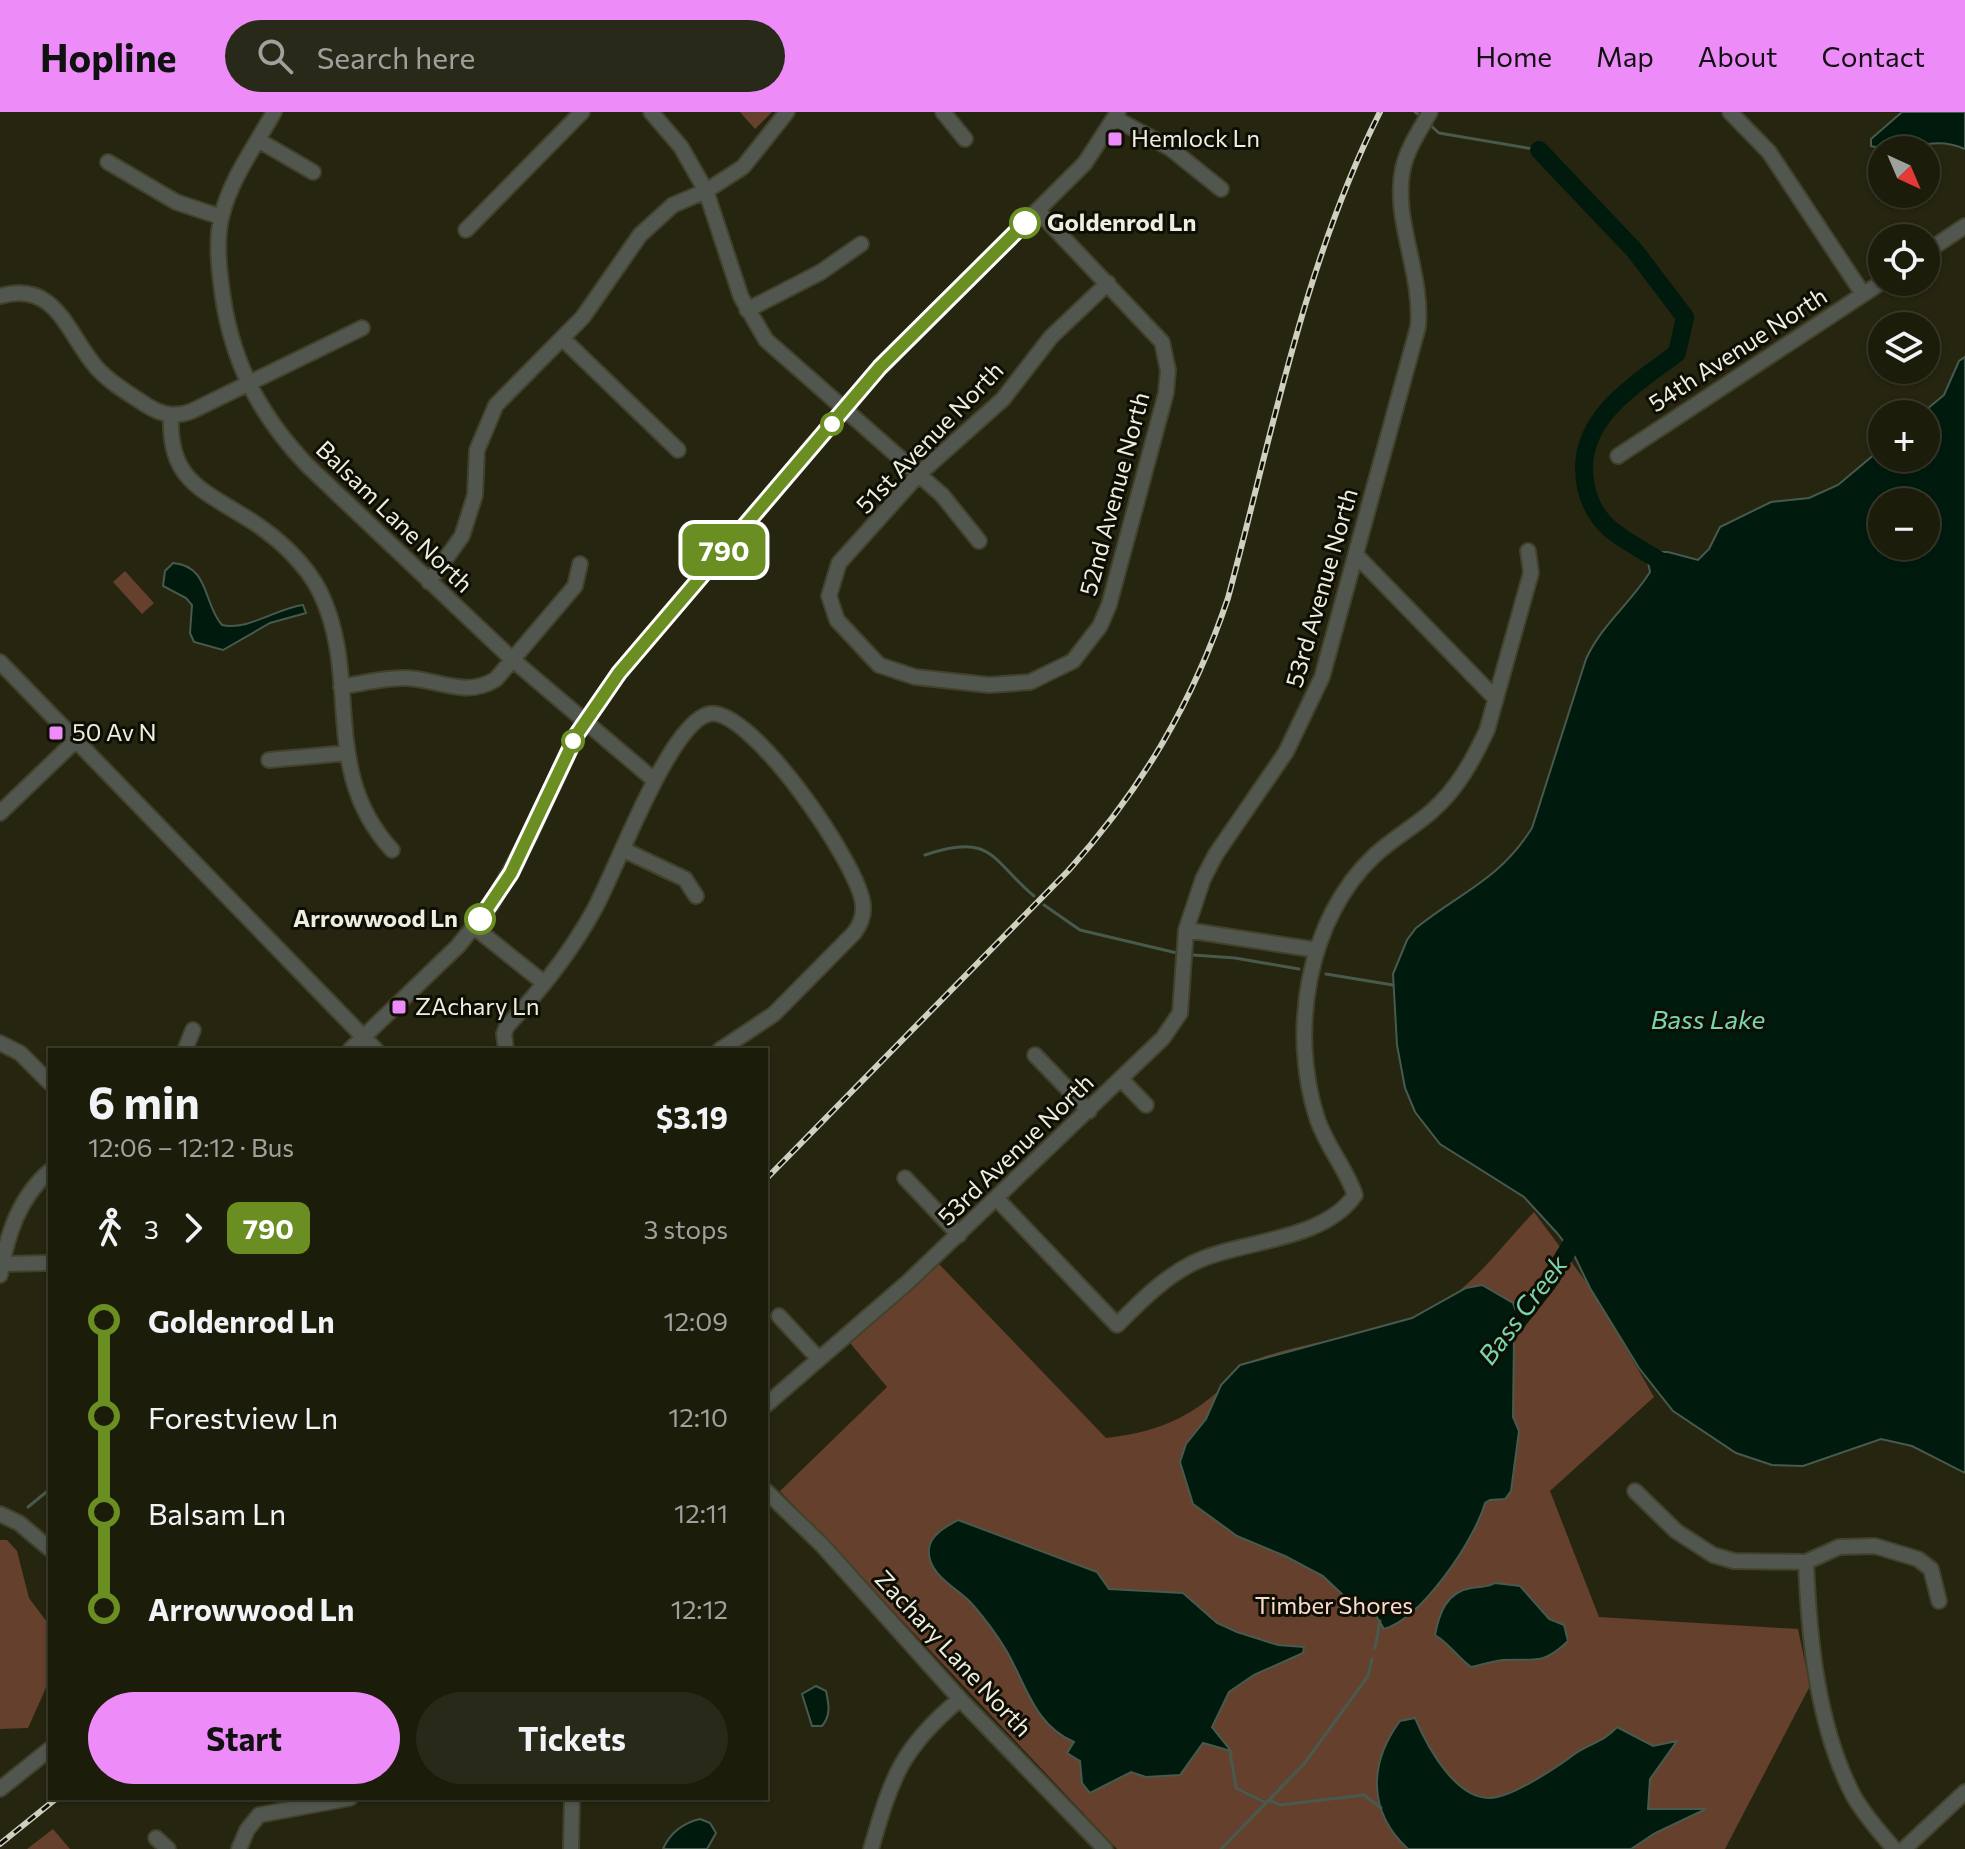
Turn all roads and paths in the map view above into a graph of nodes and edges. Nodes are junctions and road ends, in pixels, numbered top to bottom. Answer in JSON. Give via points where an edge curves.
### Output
{"nodes":[{"id":1,"x":274,"y":112,"type":"edge"},
{"id":2,"x":582,"y":112,"type":"edge"},
{"id":3,"x":651,"y":112,"type":"edge"},
{"id":4,"x":787,"y":112,"type":"edge"},
{"id":5,"x":943,"y":112,"type":"edge"},
{"id":6,"x":1430,"y":112,"type":"edge"},
{"id":7,"x":1730,"y":112,"type":"edge"},
{"id":8,"x":1117,"y":115,"type":"edge"},
{"id":9,"x":965,"y":139,"type":"dead end"},
{"id":10,"x":258,"y":140,"type":"junction"},
{"id":11,"x":108,"y":162,"type":"dead end"},
{"id":12,"x":313,"y":172,"type":"dead end"},
{"id":13,"x":1221,"y":189,"type":"dead end"},
{"id":14,"x":706,"y":191,"type":"junction"},
{"id":15,"x":1038,"y":211,"type":"junction"},
{"id":16,"x":221,"y":217,"type":"junction"},
{"id":17,"x":1965,"y":226,"type":"edge"},
{"id":18,"x":466,"y":230,"type":"dead end"},
{"id":19,"x":1940,"y":243,"type":"edge"},
{"id":20,"x":861,"y":244,"type":"dead end"},
{"id":21,"x":1108,"y":283,"type":"junction"},
{"id":22,"x":1868,"y":291,"type":"edge"},
{"id":23,"x":1863,"y":294,"type":"junction"},
{"id":24,"x":0,"y":296,"type":"edge"},
{"id":25,"x":747,"y":310,"type":"junction"},
{"id":26,"x":362,"y":328,"type":"dead end"},
{"id":27,"x":563,"y":339,"type":"junction"},
{"id":28,"x":247,"y":385,"type":"junction"},
{"id":29,"x":844,"y":409,"type":"junction"},
{"id":30,"x":171,"y":416,"type":"junction"},
{"id":31,"x":678,"y":450,"type":"dead end"},
{"id":32,"x":1618,"y":456,"type":"dead end"},
{"id":33,"x":919,"y":474,"type":"junction"},
{"id":34,"x":979,"y":541,"type":"dead end"},
{"id":35,"x":1528,"y":551,"type":"dead end"},
{"id":36,"x":1356,"y":555,"type":"junction"},
{"id":37,"x":580,"y":564,"type":"dead end"},
{"id":38,"x":429,"y":582,"type":"junction"},
{"id":39,"x":829,"y":596,"type":"joint"},
{"id":40,"x":513,"y":660,"type":"junction"},
{"id":41,"x":0,"y":662,"type":"edge"},
{"id":42,"x":341,"y":687,"type":"junction"},
{"id":43,"x":1496,"y":699,"type":"junction"},
{"id":44,"x":585,"y":721,"type":"junction"},
{"id":45,"x":75,"y":741,"type":"junction"},
{"id":46,"x":347,"y":753,"type":"junction"},
{"id":47,"x":269,"y":760,"type":"dead end"},
{"id":48,"x":654,"y":780,"type":"junction"},
{"id":49,"x":0,"y":813,"type":"edge"},
{"id":50,"x":392,"y":850,"type":"dead end"},
{"id":51,"x":624,"y":850,"type":"junction"},
{"id":52,"x":696,"y":896,"type":"dead end"},
{"id":53,"x":474,"y":927,"type":"junction"},
{"id":54,"x":1186,"y":930,"type":"junction"},
{"id":55,"x":1317,"y":950,"type":"junction"},
{"id":56,"x":544,"y":983,"type":"junction"},
{"id":57,"x":193,"y":1030,"type":"dead end"},
{"id":58,"x":363,"y":1037,"type":"junction"},
{"id":59,"x":0,"y":1043,"type":"edge"},
{"id":60,"x":186,"y":1048,"type":"edge"},
{"id":61,"x":352,"y":1048,"type":"edge"},
{"id":62,"x":374,"y":1048,"type":"edge"},
{"id":63,"x":506,"y":1048,"type":"edge"},
{"id":64,"x":723,"y":1048,"type":"edge"},
{"id":65,"x":1035,"y":1055,"type":"dead end"},
{"id":66,"x":1121,"y":1079,"type":"junction"},
{"id":67,"x":48,"y":1081,"type":"edge"},
{"id":68,"x":1146,"y":1105,"type":"dead end"},
{"id":69,"x":1089,"y":1111,"type":"junction"},
{"id":70,"x":48,"y":1173,"type":"edge"},
{"id":71,"x":905,"y":1178,"type":"dead end"},
{"id":72,"x":997,"y":1199,"type":"junction"},
{"id":73,"x":959,"y":1235,"type":"junction"},
{"id":74,"x":48,"y":1263,"type":"edge"},
{"id":75,"x":1,"y":1268,"type":"edge"},
{"id":76,"x":779,"y":1316,"type":"dead end"},
{"id":77,"x":817,"y":1357,"type":"junction"},
{"id":78,"x":768,"y":1403,"type":"edge"},
{"id":79,"x":1635,"y":1491,"type":"dead end"},
{"id":80,"x":768,"y":1493,"type":"edge"},
{"id":81,"x":0,"y":1514,"type":"edge"},
{"id":82,"x":48,"y":1547,"type":"edge"},
{"id":83,"x":1806,"y":1562,"type":"junction"},
{"id":84,"x":1939,"y":1601,"type":"dead end"},
{"id":85,"x":960,"y":1699,"type":"junction"},
{"id":86,"x":48,"y":1751,"type":"edge"},
{"id":87,"x":0,"y":1789,"type":"edge"},
{"id":88,"x":1965,"y":1792,"type":"edge"},
{"id":89,"x":339,"y":1800,"type":"edge"},
{"id":90,"x":572,"y":1800,"type":"edge"},
{"id":91,"x":156,"y":1838,"type":"dead end"},
{"id":92,"x":168,"y":1849,"type":"edge"},
{"id":93,"x":239,"y":1849,"type":"edge"},
{"id":94,"x":571,"y":1849,"type":"edge"},
{"id":95,"x":871,"y":1849,"type":"edge"},
{"id":96,"x":1105,"y":1849,"type":"edge"},
{"id":97,"x":1894,"y":1849,"type":"edge"},
{"id":98,"x":1904,"y":1849,"type":"edge"}],
"edges":[{"from":1,"to":10,"type":"street"},
{"from":2,"to":18,"type":"street"},
{"from":3,"to":14,"type":"street","via":[[681,147]]},
{"from":4,"to":14,"type":"street","via":[[743,167]]},
{"from":5,"to":9,"type":"street"},
{"from":6,"to":36,"type":"street","name":"53rd Avenue North","via":[[1409,148],[1400,197],[1419,285],[1418,327]]},
{"from":7,"to":23,"type":"street","via":[[1769,152]]},
{"from":8,"to":13,"type":"street"},
{"from":8,"to":15,"type":"street","via":[[1085,163]]},
{"from":10,"to":12,"type":"street"},
{"from":10,"to":16,"type":"street"},
{"from":11,"to":16,"type":"street","via":[[176,202]]},
{"from":14,"to":25,"type":"street"},
{"from":14,"to":27,"type":"street","via":[[673,205],[640,235]]},
{"from":15,"to":21,"type":"street"},
{"from":15,"to":29,"type":"street","via":[[920,324]]},
{"from":16,"to":28,"type":"street","name":"Balsam Lane North","via":[[219,271],[226,324]]},
{"from":17,"to":19,"type":"street"},
{"from":20,"to":25,"type":"street","via":[[821,272]]},
{"from":21,"to":33,"type":"street","name":"51st Avenue North","via":[[1051,337],[1003,399]]},
{"from":21,"to":39,"type":"street","name":"52nd Avenue North","via":[[1154,332],[1167,357],[1166,393],[1109,605],[1094,636],[1073,661],[1051,675],[1010,684],[896,674],[879,665],[845,630]]},
{"from":22,"to":23,"type":"street","name":"54th Avenue North"},
{"from":23,"to":32,"type":"street","name":"54th Avenue North"},
{"from":24,"to":30,"type":"street","via":[[25,292],[47,302],[105,377],[156,412]]},
{"from":25,"to":29,"type":"street","via":[[766,340]]},
{"from":26,"to":28,"type":"street"},
{"from":27,"to":31,"type":"street"},
{"from":27,"to":38,"type":"street","via":[[496,405],[477,450],[475,495],[466,525]]},
{"from":28,"to":30,"type":"street"},
{"from":28,"to":38,"type":"street","name":"Balsam Lane North","via":[[283,441]]},
{"from":29,"to":33,"type":"street"},
{"from":29,"to":44,"type":"street","via":[[619,673]]},
{"from":30,"to":42,"type":"street","via":[[172,448],[192,483],[273,538],[319,590],[330,618]]},
{"from":33,"to":34,"type":"street"},
{"from":33,"to":39,"type":"street","name":"51st Avenue North","via":[[839,563]]},
{"from":35,"to":43,"type":"street","via":[[1531,573]]},
{"from":36,"to":43,"type":"street"},
{"from":36,"to":54,"type":"street","name":"53rd Avenue North","via":[[1306,714],[1264,788],[1216,854]]},
{"from":37,"to":40,"type":"street","via":[[575,586]]},
{"from":38,"to":40,"type":"street","name":"Balsam Lane North"},
{"from":40,"to":42,"type":"street","via":[[496,679],[478,688],[407,678]]},
{"from":40,"to":44,"type":"street","name":"Balsam Lane North"},
{"from":41,"to":45,"type":"street"},
{"from":42,"to":46,"type":"street"},
{"from":43,"to":55,"type":"street","via":[[1465,774],[1433,810],[1357,873],[1340,896]]},
{"from":44,"to":48,"type":"street","name":"Balsam Lane North"},
{"from":44,"to":53,"type":"street","via":[[511,873]]},
{"from":45,"to":49,"type":"street"},
{"from":45,"to":58,"type":"street"},
{"from":46,"to":47,"type":"street"},
{"from":46,"to":50,"type":"street","via":[[366,819]]},
{"from":48,"to":51,"type":"street"},
{"from":48,"to":64,"type":"street","via":[[693,725],[708,714],[735,720],[810,804],[864,907],[854,933],[774,1014]]},
{"from":51,"to":52,"type":"street","via":[[685,879]]},
{"from":51,"to":56,"type":"street","via":[[594,910]]},
{"from":53,"to":56,"type":"street"},
{"from":53,"to":58,"type":"street"},
{"from":54,"to":55,"type":"street"},
{"from":54,"to":66,"type":"street","name":"53rd Avenue North","via":[[1180,1013]]},
{"from":55,"to":72,"type":"street","via":[[1308,1002],[1309,1078],[1317,1118],[1355,1195],[1348,1205],[1303,1229],[1192,1263],[1151,1291],[1117,1325]]},
{"from":56,"to":63,"type":"street","via":[[507,1026]]},
{"from":57,"to":60,"type":"street"},
{"from":58,"to":61,"type":"street"},
{"from":58,"to":62,"type":"street"},
{"from":59,"to":67,"type":"street","via":[[20,1053]]},
{"from":65,"to":69,"type":"street"},
{"from":66,"to":68,"type":"street"},
{"from":66,"to":69,"type":"street","name":"53rd Avenue North"},
{"from":69,"to":72,"type":"street","name":"53rd Avenue North"},
{"from":70,"to":75,"type":"street","via":[[21,1206]]},
{"from":71,"to":73,"type":"street"},
{"from":72,"to":73,"type":"street","name":"53rd Avenue North"},
{"from":73,"to":77,"type":"street","name":"53rd Avenue North"},
{"from":74,"to":75,"type":"street"},
{"from":76,"to":77,"type":"street"},
{"from":77,"to":78,"type":"street","name":"53rd Avenue North"},
{"from":79,"to":83,"type":"street","via":[[1676,1531],[1713,1555],[1734,1561]]},
{"from":80,"to":85,"type":"street","name":"Zachary Lane North"},
{"from":81,"to":82,"type":"street"},
{"from":83,"to":84,"type":"street","via":[[1851,1545],[1904,1554],[1931,1569]]},
{"from":83,"to":97,"type":"street","via":[[1809,1641],[1841,1766],[1861,1807]]},
{"from":85,"to":95,"type":"street","via":[[901,1761]]},
{"from":85,"to":96,"type":"street","name":"Zachary Lane North"},
{"from":86,"to":87,"type":"street"},
{"from":88,"to":98,"type":"street"},
{"from":89,"to":93,"type":"street","via":[[259,1815]]},
{"from":90,"to":94,"type":"street"},
{"from":91,"to":92,"type":"street"}]}
